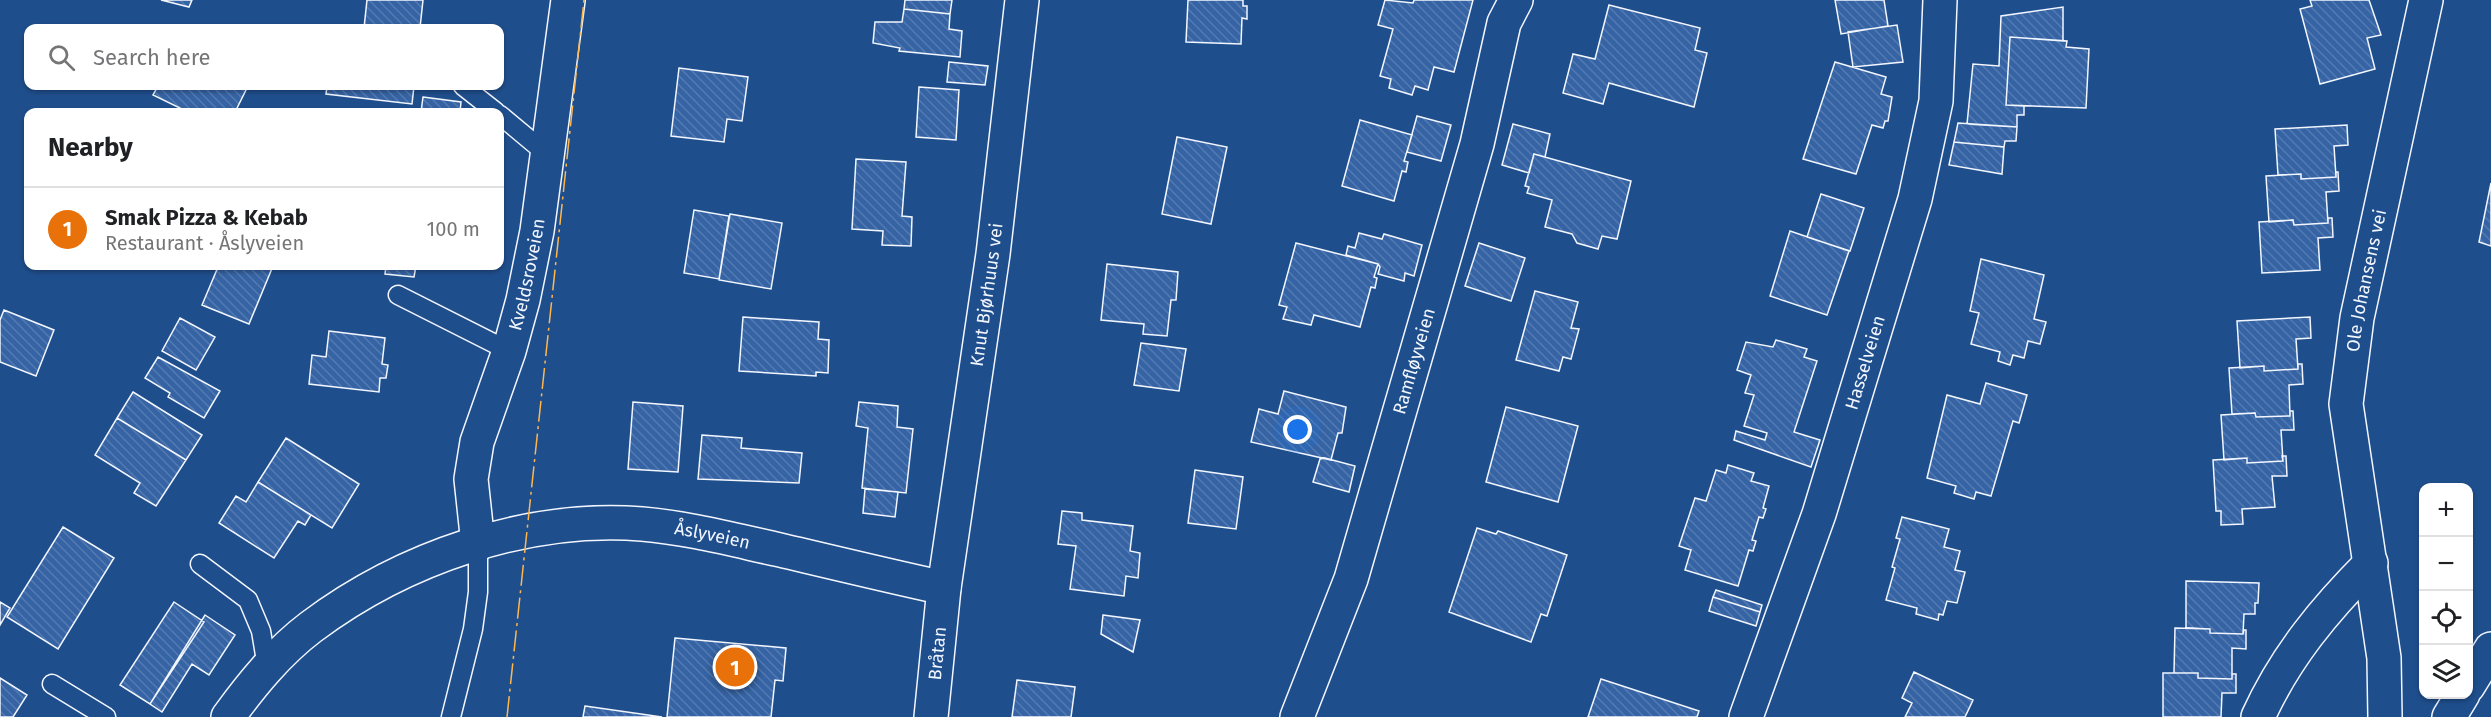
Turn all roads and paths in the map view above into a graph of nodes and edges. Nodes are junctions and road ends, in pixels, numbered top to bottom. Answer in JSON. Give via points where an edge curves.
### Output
{"nodes":[{"id":1,"x":568,"y":0,"type":"edge"},
{"id":2,"x":1022,"y":0,"type":"edge"},
{"id":3,"x":1516,"y":0,"type":"edge"},
{"id":4,"x":1940,"y":0,"type":"edge"},
{"id":5,"x":2426,"y":0,"type":"edge"},
{"id":6,"x":468,"y":90,"type":"edge"},
{"id":7,"x":490,"y":108,"type":"edge"},
{"id":8,"x":504,"y":119,"type":"edge"},
{"id":9,"x":548,"y":154,"type":"junction"},
{"id":10,"x":398,"y":295,"type":"dead end"},
{"id":11,"x":509,"y":351,"type":"junction"},
{"id":12,"x":478,"y":544,"type":"junction"},
{"id":13,"x":2371,"y":563,"type":"junction"},
{"id":14,"x":201,"y":564,"type":"dead end"},
{"id":15,"x":944,"y":588,"type":"junction"},
{"id":16,"x":2491,"y":649,"type":"edge"},
{"id":17,"x":267,"y":667,"type":"junction"},
{"id":18,"x":2473,"y":679,"type":"edge"},
{"id":19,"x":52,"y":684,"type":"dead end"},
{"id":20,"x":2460,"y":699,"type":"edge"},
{"id":21,"x":106,"y":717,"type":"edge"},
{"id":22,"x":228,"y":717,"type":"edge"},
{"id":23,"x":451,"y":717,"type":"edge"},
{"id":24,"x":931,"y":717,"type":"edge"},
{"id":25,"x":1297,"y":717,"type":"edge"},
{"id":26,"x":1746,"y":717,"type":"edge"},
{"id":27,"x":2258,"y":717,"type":"edge"},
{"id":28,"x":2385,"y":717,"type":"edge"},
{"id":29,"x":2449,"y":717,"type":"edge"}],
"edges":[{"from":1,"to":9,"type":"street","name":"Kveldsroveien"},
{"from":2,"to":15,"type":"street","name":"Knut Bjørhuus vei","via":[[993,254]]},
{"from":3,"to":25,"type":"street","name":"Ramfløyveien","via":[[1504,23],[1478,144],[1351,579]]},
{"from":4,"to":26,"type":"street","name":"Hasselveien","via":[[1936,101],[1915,199],[1819,514]]},
{"from":5,"to":13,"type":"street","name":"Ole Johansens vei","via":[[2357,318],[2346,404]]},
{"from":6,"to":7,"type":"lane"},
{"from":8,"to":9,"type":"lane"},
{"from":9,"to":11,"type":"street","name":"Kveldsroveien","via":[[537,231]]},
{"from":10,"to":11,"type":"lane"},
{"from":11,"to":12,"type":"street","name":"Kveldsroveien","via":[[477,442],[471,479]]},
{"from":12,"to":15,"type":"street","name":"Åslyveien","via":[[539,529],[586,523],[642,524],[705,533]]},
{"from":12,"to":17,"type":"street","name":"Åslyveien","via":[[422,563],[360,594],[310,628]]},
{"from":12,"to":23,"type":"lane","via":[[473,629]]},
{"from":13,"to":27,"type":"street","via":[[2328,606],[2294,652]]},
{"from":13,"to":28,"type":"street","name":"Ole Johansens vei","via":[[2384,658]]},
{"from":14,"to":17,"type":"lane","via":[[248,600],[261,631]]},
{"from":15,"to":24,"type":"street","name":"Bråtan"},
{"from":16,"to":18,"type":"street"},
{"from":17,"to":22,"type":"street","name":"Åslyveien"},
{"from":19,"to":21,"type":"lane"},
{"from":20,"to":29,"type":"street"}]}
